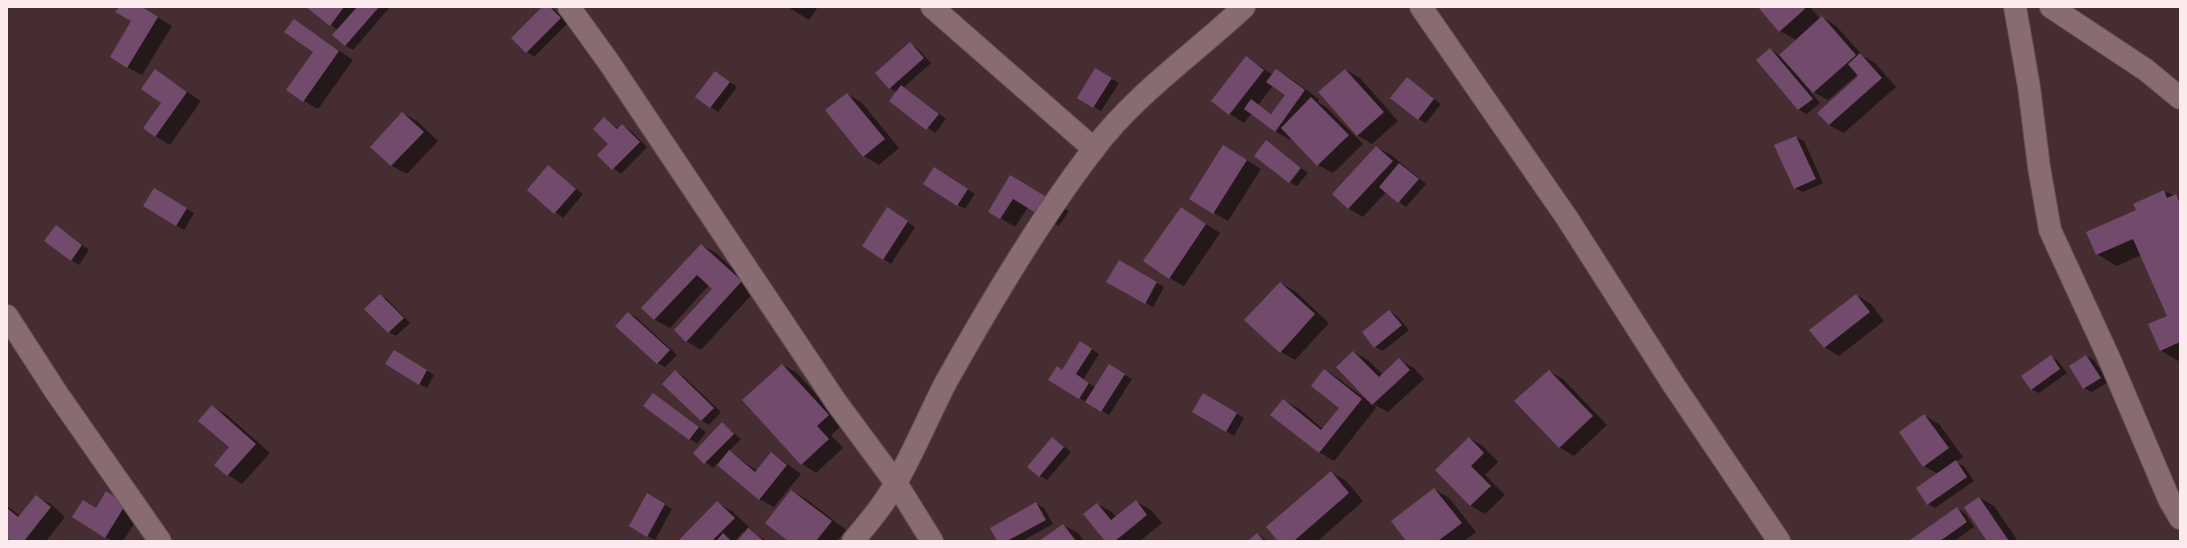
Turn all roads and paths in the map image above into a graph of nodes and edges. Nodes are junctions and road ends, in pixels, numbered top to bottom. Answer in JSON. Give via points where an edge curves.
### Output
{"nodes":[{"id":1,"x":568,"y":7,"type":"edge"},
{"id":2,"x":932,"y":7,"type":"edge"},
{"id":3,"x":1244,"y":7,"type":"edge"},
{"id":4,"x":1421,"y":7,"type":"edge"},
{"id":5,"x":2015,"y":7,"type":"edge"},
{"id":6,"x":2051,"y":7,"type":"edge"},
{"id":7,"x":2180,"y":98,"type":"edge"},
{"id":8,"x":1094,"y":149,"type":"junction"},
{"id":9,"x":7,"y":316,"type":"edge"},
{"id":10,"x":896,"y":482,"type":"junction"},
{"id":11,"x":2180,"y":518,"type":"edge"},
{"id":12,"x":160,"y":541,"type":"edge"},
{"id":13,"x":854,"y":541,"type":"edge"},
{"id":14,"x":932,"y":541,"type":"edge"},
{"id":15,"x":1779,"y":541,"type":"edge"}],
"edges":[{"from":1,"to":10,"type":"street","via":[[608,61],[836,402]]},
{"from":2,"to":8,"type":"street"},
{"from":3,"to":8,"type":"street","via":[[1129,109]]},
{"from":4,"to":15,"type":"street","via":[[1567,218],[1673,384]]},
{"from":5,"to":11,"type":"street","via":[[2050,230]]},
{"from":6,"to":7,"type":"street","via":[[2146,70]]},
{"from":8,"to":10,"type":"street","via":[[1005,282],[946,382]]},
{"from":9,"to":12,"type":"street","via":[[56,392]]},
{"from":10,"to":13,"type":"street"},
{"from":10,"to":14,"type":"street"}]}
